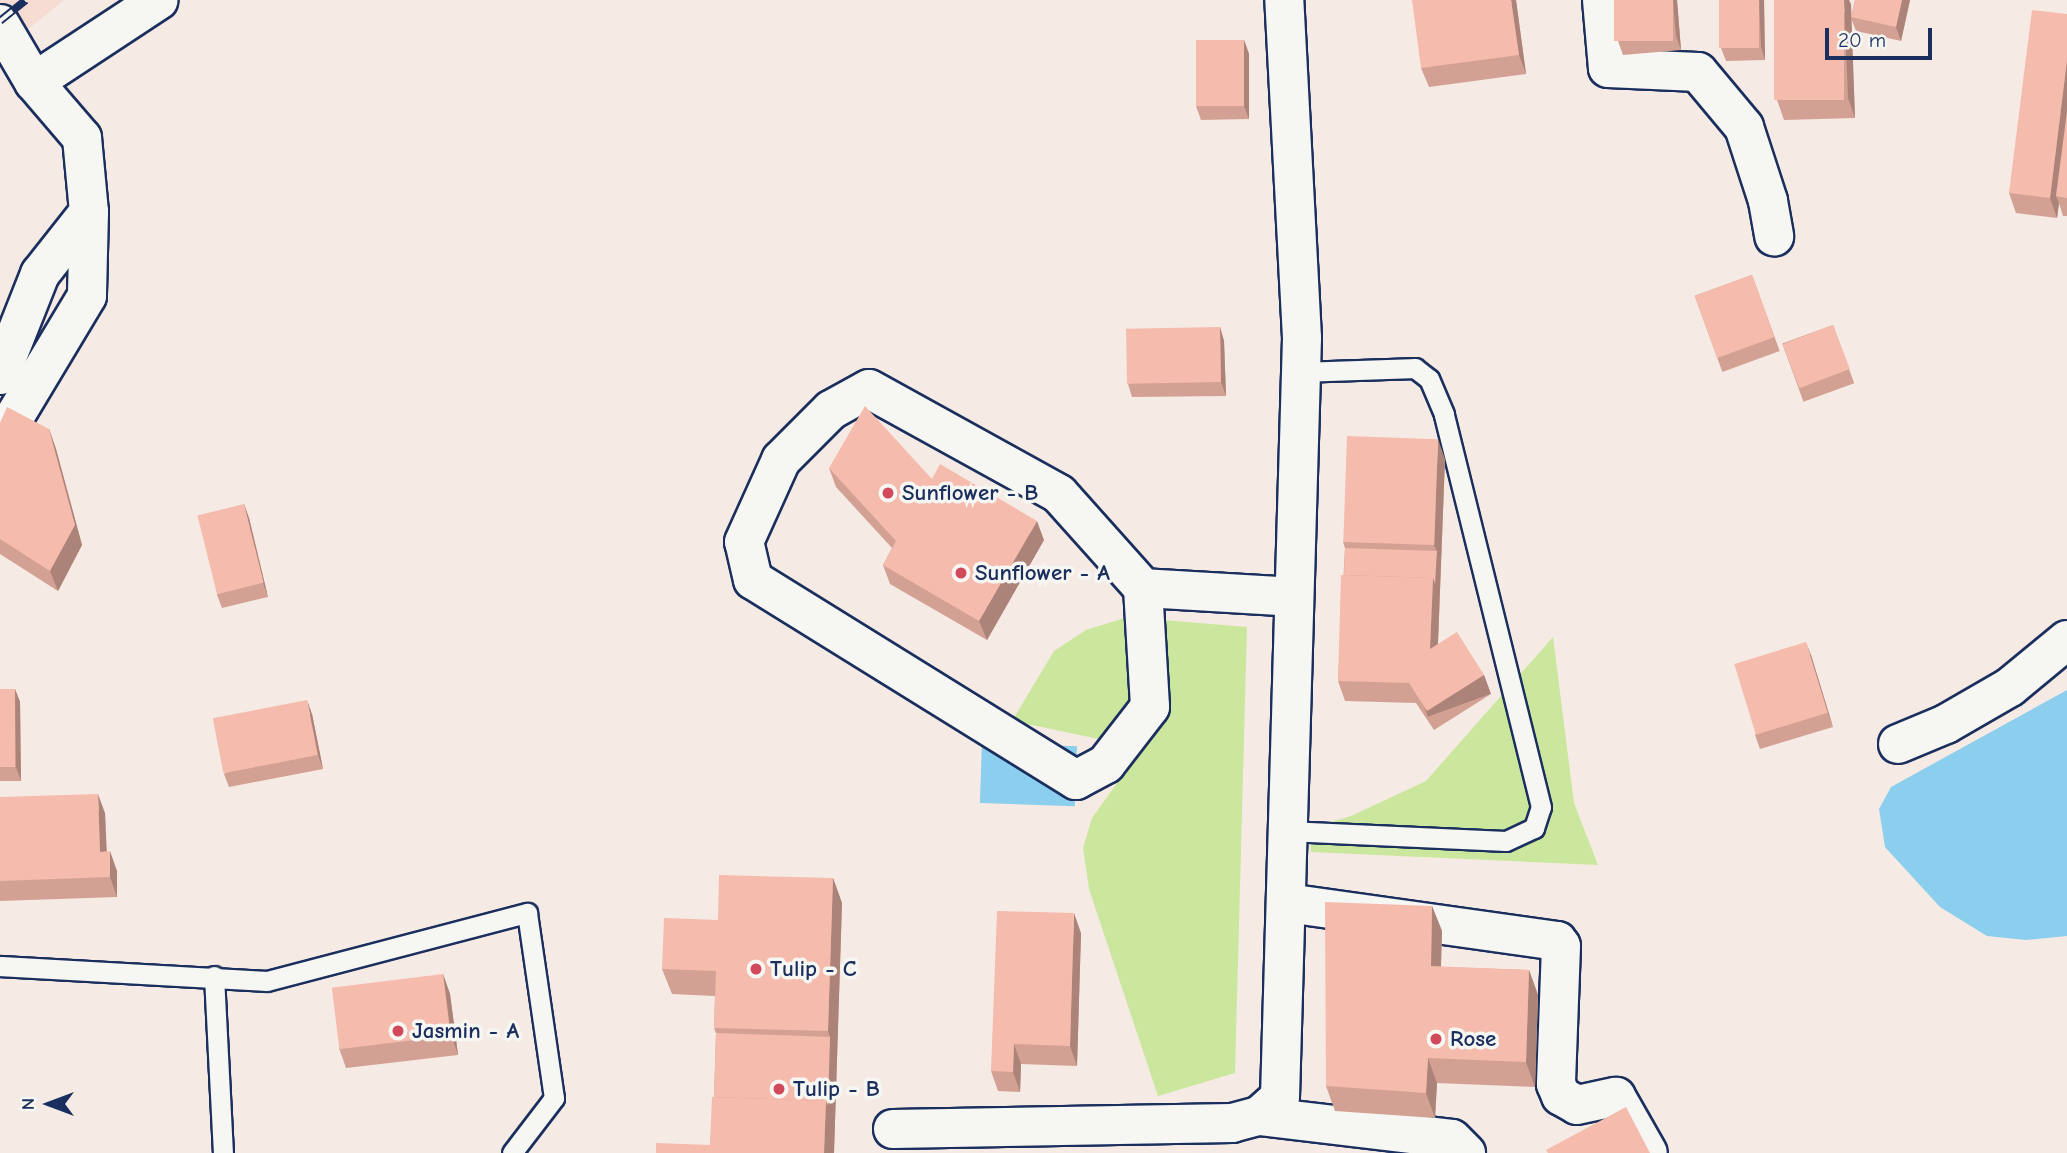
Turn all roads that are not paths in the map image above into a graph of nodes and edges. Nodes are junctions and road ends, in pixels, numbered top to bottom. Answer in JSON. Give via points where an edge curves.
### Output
{"nodes":[{"id":1,"x":159,"y":0,"type":"edge"},
{"id":2,"x":1284,"y":0,"type":"edge"},
{"id":3,"x":1602,"y":0,"type":"edge"},
{"id":4,"x":0,"y":24,"type":"edge"},
{"id":5,"x":34,"y":82,"type":"junction"},
{"id":6,"x":89,"y":212,"type":"junction"},
{"id":7,"x":1774,"y":236,"type":"dead end"},
{"id":8,"x":1301,"y":372,"type":"junction"},
{"id":9,"x":0,"y":375,"type":"edge"},
{"id":10,"x":0,"y":441,"type":"edge"},
{"id":11,"x":1143,"y":588,"type":"junction"},
{"id":12,"x":1294,"y":597,"type":"junction"},
{"id":13,"x":2067,"y":640,"type":"edge"},
{"id":14,"x":1898,"y":744,"type":"dead end"},
{"id":15,"x":1287,"y":831,"type":"junction"},
{"id":16,"x":1287,"y":904,"type":"junction"},
{"id":17,"x":0,"y":966,"type":"edge"},
{"id":18,"x":214,"y":976,"type":"junction"},
{"id":19,"x":1259,"y":1116,"type":"junction"},
{"id":20,"x":893,"y":1129,"type":"dead end"},
{"id":21,"x":223,"y":1153,"type":"edge"},
{"id":22,"x":512,"y":1153,"type":"edge"},
{"id":23,"x":1466,"y":1153,"type":"edge"},
{"id":24,"x":1648,"y":1153,"type":"edge"}],
"edges":[{"from":1,"to":5,"type":"street"},
{"from":2,"to":8,"type":"street"},
{"from":3,"to":7,"type":"street","via":[[1608,68],[1698,72],[1744,127],[1768,201]]},
{"from":4,"to":5,"type":"street"},
{"from":5,"to":6,"type":"street","via":[[82,138]]},
{"from":6,"to":9,"type":"street","via":[[40,274]]},
{"from":6,"to":10,"type":"street","via":[[87,296]]},
{"from":8,"to":12,"type":"street"},
{"from":8,"to":15,"type":"lane","via":[[1415,368],[1429,379],[1444,414],[1541,807],[1534,828],[1506,841]]},
{"from":11,"to":11,"type":"street","via":[[1059,494],[869,389],[831,410],[781,460],[744,542],[753,580],[1076,780],[1106,764],[1150,707]]},
{"from":11,"to":12,"type":"street"},
{"from":12,"to":15,"type":"street"},
{"from":13,"to":14,"type":"street","via":[[2010,687],[1946,724]]},
{"from":15,"to":16,"type":"street"},
{"from":16,"to":19,"type":"street","via":[[1280,1097]]},
{"from":16,"to":24,"type":"street","via":[[1557,941],[1561,946],[1556,1084],[1561,1096],[1577,1105],[1616,1097]]},
{"from":17,"to":18,"type":"lane"},
{"from":18,"to":21,"type":"lane"},
{"from":18,"to":22,"type":"lane","via":[[267,981],[527,913],[554,1098]]},
{"from":19,"to":20,"type":"street","via":[[1231,1123]]},
{"from":19,"to":23,"type":"street","via":[[1452,1139]]}]}
